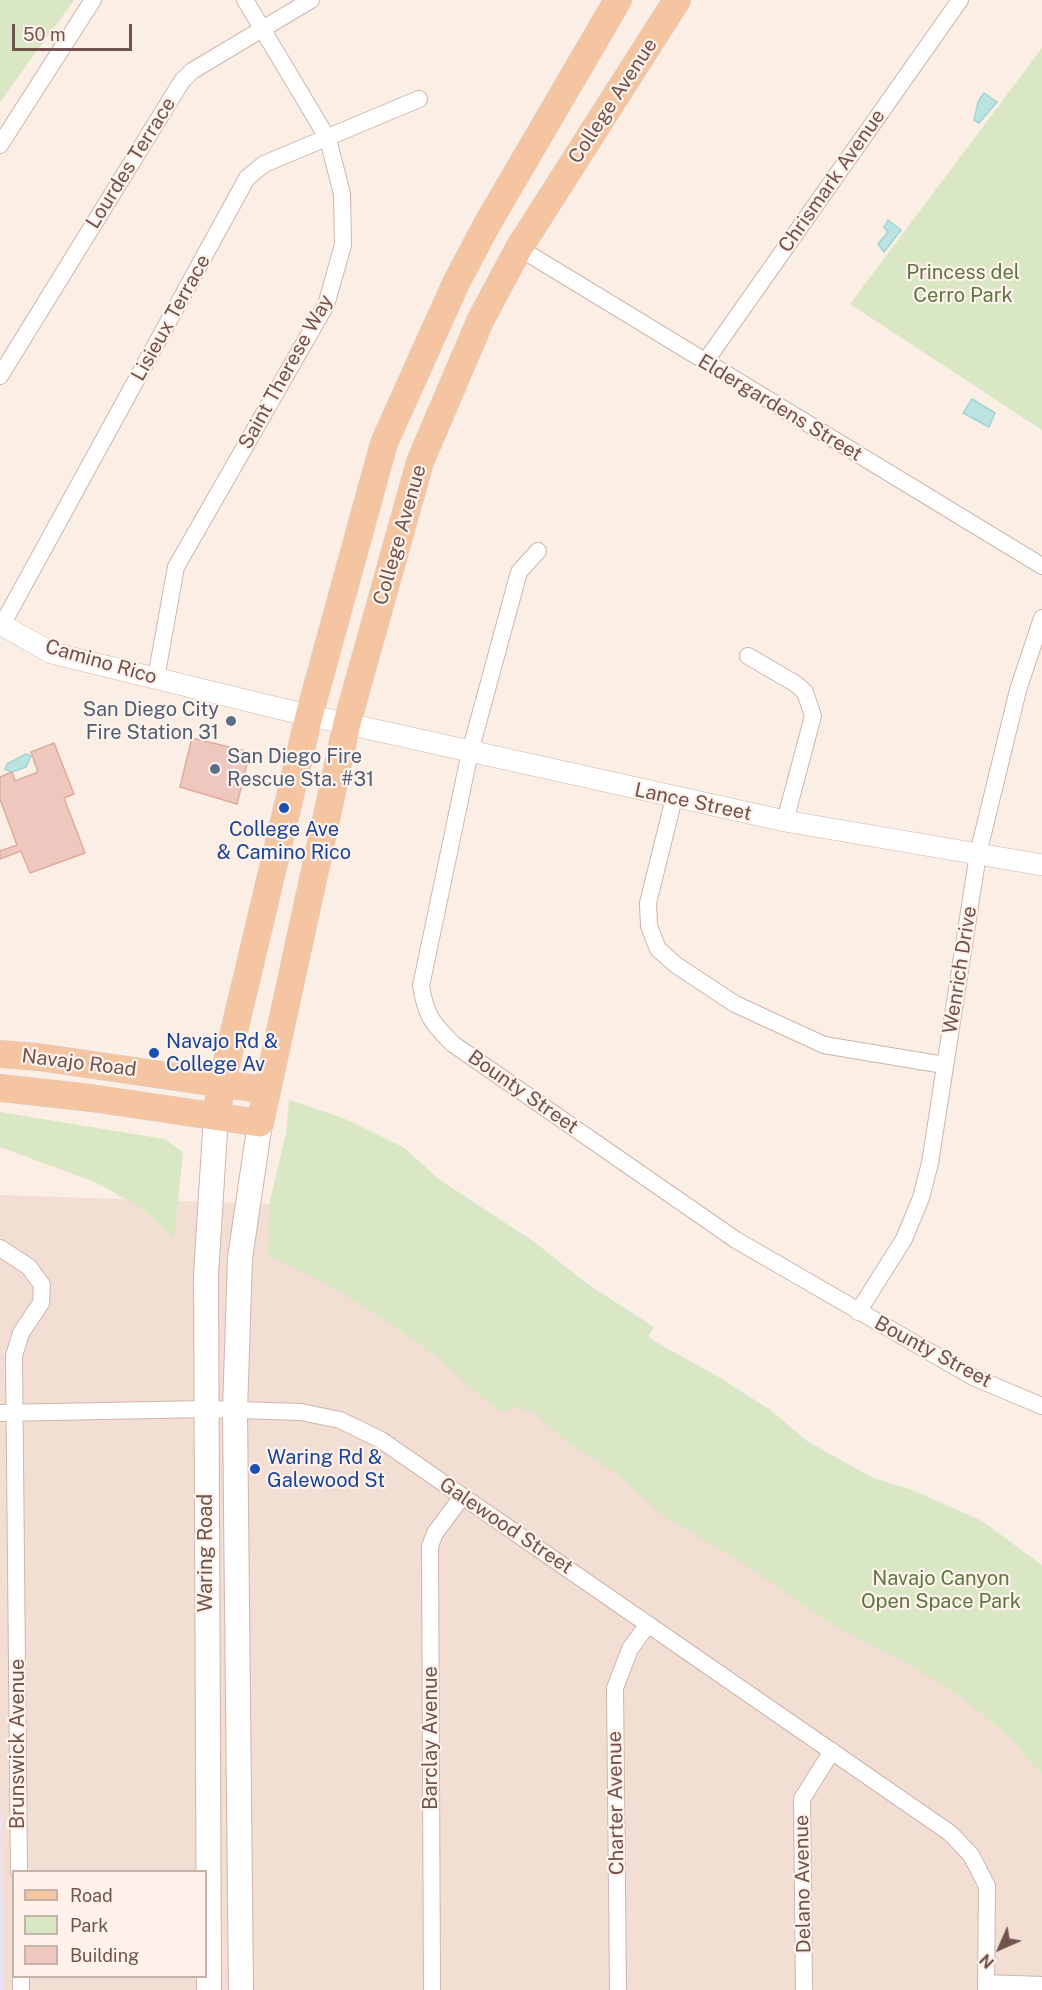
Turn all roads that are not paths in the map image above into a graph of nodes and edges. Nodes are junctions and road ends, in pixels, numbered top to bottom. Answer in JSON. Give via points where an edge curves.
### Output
{"nodes":[{"id":1,"x":93,"y":0,"type":"edge"},
{"id":2,"x":245,"y":0,"type":"edge"},
{"id":3,"x":311,"y":0,"type":"edge"},
{"id":4,"x":618,"y":0,"type":"edge"},
{"id":5,"x":677,"y":0,"type":"edge"},
{"id":6,"x":960,"y":0,"type":"edge"},
{"id":7,"x":262,"y":30,"type":"junction"},
{"id":8,"x":419,"y":99,"type":"dead end"},
{"id":9,"x":328,"y":139,"type":"junction"},
{"id":10,"x":0,"y":145,"type":"edge"},
{"id":11,"x":519,"y":248,"type":"junction"},
{"id":12,"x":705,"y":363,"type":"junction"},
{"id":13,"x":0,"y":376,"type":"edge"},
{"id":14,"x":538,"y":551,"type":"dead end"},
{"id":15,"x":1042,"y":566,"type":"edge"},
{"id":16,"x":1042,"y":618,"type":"edge"},
{"id":17,"x":1,"y":624,"type":"edge"},
{"id":18,"x":748,"y":656,"type":"dead end"},
{"id":19,"x":156,"y":678,"type":"junction"},
{"id":20,"x":309,"y":716,"type":"junction"},
{"id":21,"x":347,"y":723,"type":"junction"},
{"id":22,"x":470,"y":752,"type":"junction"},
{"id":23,"x":674,"y":798,"type":"junction"},
{"id":24,"x":785,"y":821,"type":"junction"},
{"id":25,"x":978,"y":854,"type":"junction"},
{"id":26,"x":1042,"y":865,"type":"edge"},
{"id":27,"x":0,"y":1054,"type":"edge"},
{"id":28,"x":944,"y":1065,"type":"junction"},
{"id":29,"x":222,"y":1082,"type":"junction"},
{"id":30,"x":0,"y":1088,"type":"edge"},
{"id":31,"x":266,"y":1090,"type":"junction"},
{"id":32,"x":216,"y":1116,"type":"junction"},
{"id":33,"x":260,"y":1123,"type":"junction"},
{"id":34,"x":0,"y":1248,"type":"edge"},
{"id":35,"x":858,"y":1312,"type":"junction"},
{"id":36,"x":1042,"y":1406,"type":"edge"},
{"id":37,"x":206,"y":1409,"type":"junction"},
{"id":38,"x":235,"y":1410,"type":"junction"},
{"id":39,"x":8,"y":1413,"type":"edge"},
{"id":40,"x":462,"y":1497,"type":"junction"},
{"id":41,"x":648,"y":1624,"type":"junction"},
{"id":42,"x":832,"y":1751,"type":"junction"},
{"id":43,"x":19,"y":1870,"type":"edge"},
{"id":44,"x":1042,"y":1984,"type":"edge"},
{"id":45,"x":986,"y":1987,"type":"edge"},
{"id":46,"x":209,"y":1990,"type":"edge"},
{"id":47,"x":241,"y":1990,"type":"edge"},
{"id":48,"x":432,"y":1990,"type":"edge"},
{"id":49,"x":618,"y":1990,"type":"edge"},
{"id":50,"x":804,"y":1990,"type":"edge"}],
"edges":[{"from":1,"to":10,"type":"street"},
{"from":2,"to":7,"type":"street","name":"Saint Therese Way"},
{"from":3,"to":7,"type":"street","name":"Lourdes Terrace"},
{"from":4,"to":20,"type":"main road","name":"College Avenue","via":[[486,226],[384,443]]},
{"from":5,"to":11,"type":"main road","name":"College Avenue"},
{"from":6,"to":12,"type":"street","name":"Chrismark Avenue"},
{"from":7,"to":9,"type":"street","name":"Saint Therese Way"},
{"from":7,"to":13,"type":"street","name":"Lourdes Terrace","via":[[192,71],[182,81]]},
{"from":8,"to":9,"type":"street","name":"Lisieux Terrace"},
{"from":9,"to":17,"type":"street","name":"Lisieux Terrace","via":[[264,164],[247,178]]},
{"from":9,"to":19,"type":"street","name":"Saint Therese Way","via":[[342,195],[343,245],[336,276],[326,305],[176,567]]},
{"from":11,"to":12,"type":"street","name":"Eldergardens Street"},
{"from":11,"to":21,"type":"main road","name":"College Avenue","via":[[481,319],[420,462]]},
{"from":12,"to":15,"type":"street","name":"Eldergardens Street"},
{"from":14,"to":22,"type":"street","name":"Bounty Street","via":[[519,572]]},
{"from":16,"to":25,"type":"street","name":"Wenrich Drive","via":[[1018,690]]},
{"from":17,"to":19,"type":"street","name":"Camino Rico","via":[[52,652]]},
{"from":18,"to":24,"type":"street","via":[[805,692],[813,716]]},
{"from":19,"to":20,"type":"street","name":"Camino Rico"},
{"from":20,"to":21,"type":"street","name":"Camino Rico"},
{"from":20,"to":29,"type":"main road","name":"College Avenue"},
{"from":21,"to":22,"type":"street","name":"Lance Street"},
{"from":21,"to":31,"type":"main road","name":"College Avenue"},
{"from":22,"to":23,"type":"street","name":"Lance Street"},
{"from":22,"to":35,"type":"street","name":"Bounty Street","via":[[421,986],[425,1011],[432,1024],[453,1044],[736,1240]]},
{"from":23,"to":24,"type":"street","name":"Lance Street"},
{"from":23,"to":28,"type":"street","via":[[648,903],[649,926],[658,949],[735,1004],[824,1045]]},
{"from":24,"to":25,"type":"street","name":"Lance Street"},
{"from":25,"to":26,"type":"street","name":"Lance Street"},
{"from":25,"to":28,"type":"street","name":"Wenrich Drive"},
{"from":27,"to":29,"type":"main road","name":"Navajo Road"},
{"from":28,"to":35,"type":"street","name":"Wenrich Drive","via":[[921,1198],[904,1239]]},
{"from":29,"to":31,"type":"main road","name":"Navajo Road"},
{"from":29,"to":32,"type":"main road","name":"College Avenue"},
{"from":30,"to":32,"type":"main road","name":"Navajo Road"},
{"from":31,"to":33,"type":"main road","name":"College Avenue"},
{"from":32,"to":33,"type":"main road","name":"Navajo Road"},
{"from":32,"to":37,"type":"main road","name":"Waring Road","via":[[206,1274]]},
{"from":33,"to":38,"type":"main road","name":"Waring Road","via":[[240,1258]]},
{"from":34,"to":39,"type":"street","name":"Brunswick Avenue","via":[[29,1267],[42,1285],[41,1304],[21,1333],[14,1356]]},
{"from":35,"to":36,"type":"street","name":"Bounty Street","via":[[973,1377]]},
{"from":37,"to":38,"type":"street","name":"Galewood Street"},
{"from":37,"to":39,"type":"street","name":"Galewood Street"},
{"from":37,"to":46,"type":"main road","name":"Waring Road"},
{"from":38,"to":40,"type":"street","name":"Galewood Street","via":[[301,1412],[339,1420],[381,1440]]},
{"from":38,"to":47,"type":"main road","name":"Waring Road"},
{"from":39,"to":43,"type":"street","name":"Brunswick Avenue"},
{"from":40,"to":41,"type":"street","name":"Galewood Street"},
{"from":40,"to":48,"type":"street","name":"Barclay Avenue","via":[[430,1546]]},
{"from":41,"to":42,"type":"street","name":"Galewood Street"},
{"from":41,"to":49,"type":"street","name":"Charter Avenue","via":[[630,1649],[615,1688]]},
{"from":42,"to":45,"type":"street","name":"Galewood Street","via":[[950,1833],[972,1855],[987,1886]]},
{"from":42,"to":50,"type":"street","name":"Delano Avenue","via":[[801,1798]]},
{"from":44,"to":45,"type":"street"}]}
